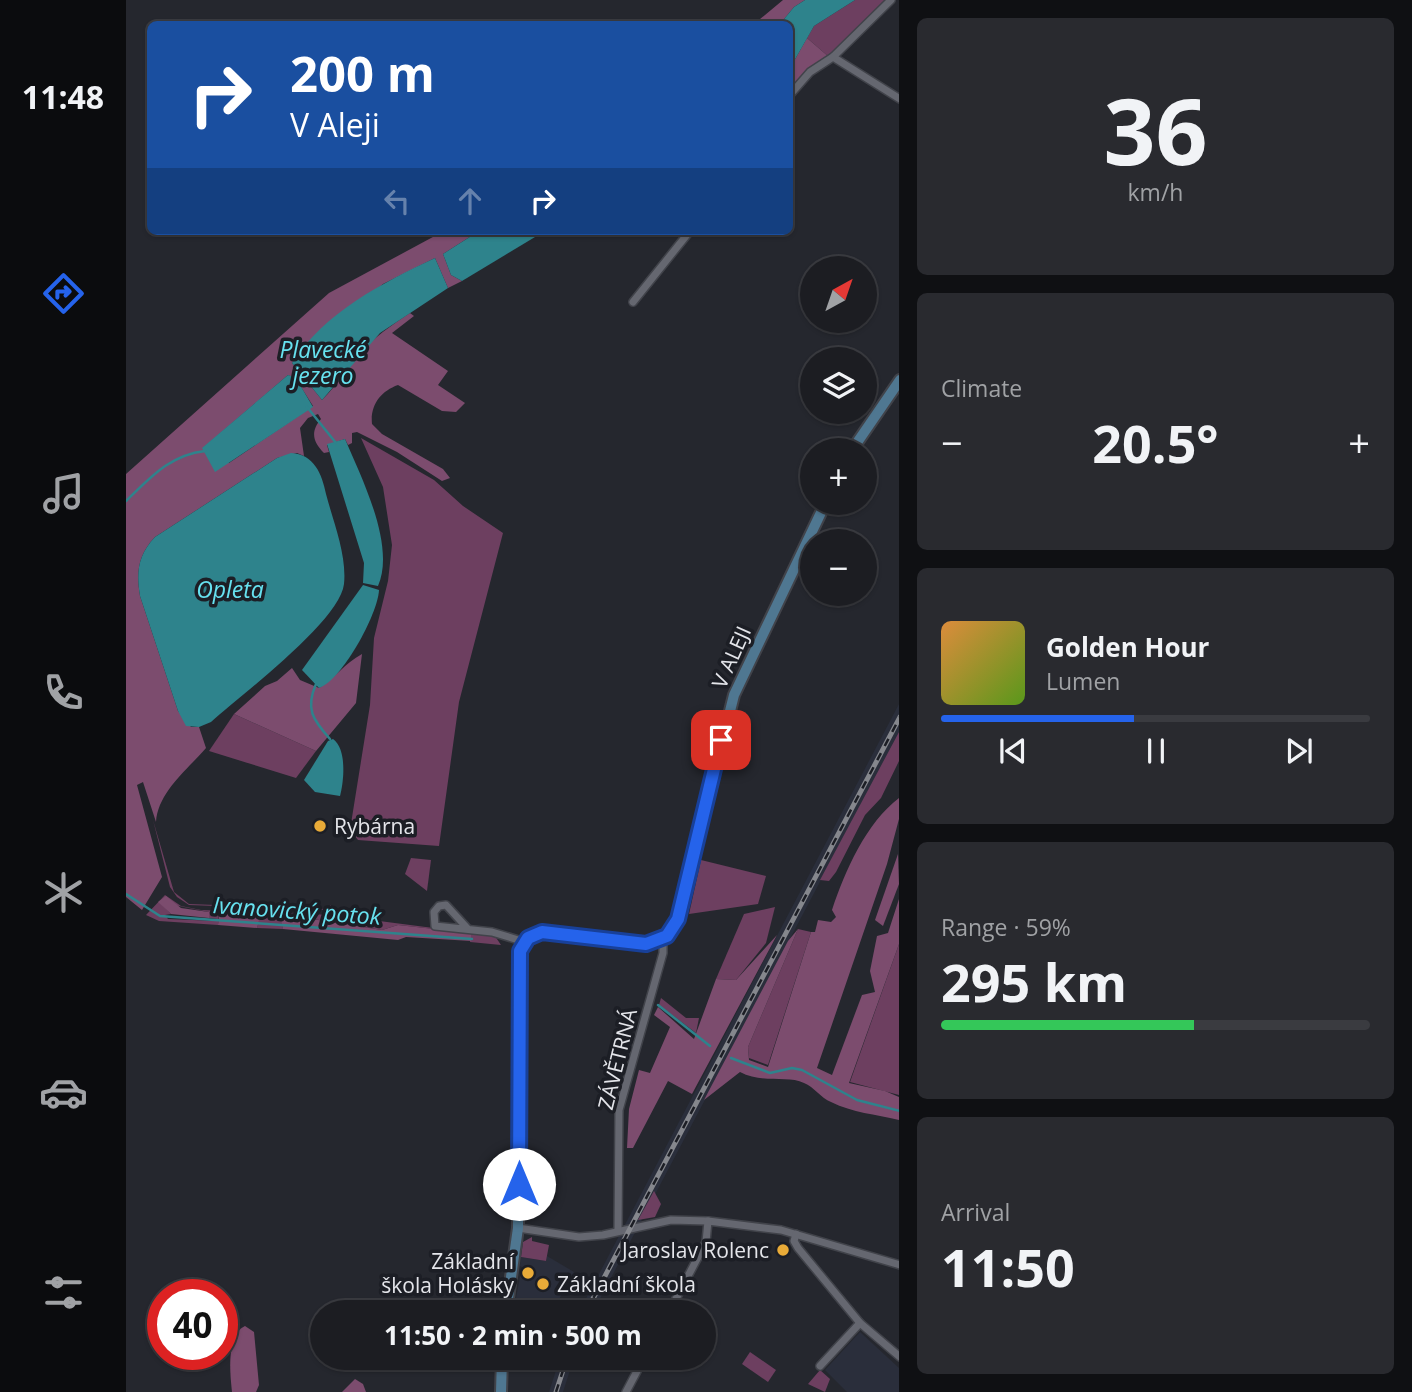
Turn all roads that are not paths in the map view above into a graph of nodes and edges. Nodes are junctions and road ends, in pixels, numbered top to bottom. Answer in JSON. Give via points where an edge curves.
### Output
{"nodes":[{"id":1,"x":891,"y":0,"type":"edge"},
{"id":2,"x":833,"y":57,"type":"junction"},
{"id":3,"x":793,"y":91,"type":"edge"},
{"id":4,"x":899,"y":99,"type":"edge"},
{"id":5,"x":687,"y":235,"type":"edge"},
{"id":6,"x":633,"y":302,"type":"dead end"},
{"id":7,"x":899,"y":380,"type":"edge"},
{"id":8,"x":860,"y":438,"type":"edge"},
{"id":9,"x":820,"y":515,"type":"edge"},
{"id":10,"x":468,"y":929,"type":"junction"},
{"id":11,"x":663,"y":939,"type":"junction"},
{"id":12,"x":525,"y":942,"type":"junction"},
{"id":13,"x":708,"y":1221,"type":"junction"},
{"id":14,"x":519,"y":1227,"type":"junction"},
{"id":15,"x":618,"y":1231,"type":"junction"},
{"id":16,"x":796,"y":1234,"type":"junction"},
{"id":17,"x":899,"y":1265,"type":"edge"},
{"id":18,"x":508,"y":1300,"type":"edge"},
{"id":19,"x":675,"y":1300,"type":"edge"},
{"id":20,"x":860,"y":1324,"type":"junction"},
{"id":21,"x":899,"y":1357,"type":"edge"},
{"id":22,"x":820,"y":1366,"type":"dead end"},
{"id":23,"x":502,"y":1370,"type":"edge"},
{"id":24,"x":638,"y":1370,"type":"edge"},
{"id":25,"x":501,"y":1392,"type":"edge"},
{"id":26,"x":626,"y":1392,"type":"edge"}],
"edges":[{"from":1,"to":2,"type":"street"},
{"from":2,"to":3,"type":"street","via":[[810,72]]},
{"from":2,"to":4,"type":"street"},
{"from":5,"to":6,"type":"street"},
{"from":7,"to":8,"type":"street"},
{"from":9,"to":11,"type":"street","name":"V ALEJI","via":[[734,695],[678,919]]},
{"from":10,"to":10,"type":"street","via":[[446,905],[434,912],[435,926]]},
{"from":10,"to":12,"type":"street"},
{"from":11,"to":12,"type":"street","via":[[642,943],[542,932]]},
{"from":11,"to":15,"type":"street","name":"ZÁVĚTRNÁ","via":[[619,1110]]},
{"from":12,"to":14,"type":"street","via":[[518,963]]},
{"from":13,"to":15,"type":"street","via":[[671,1220]]},
{"from":13,"to":16,"type":"street"},
{"from":13,"to":19,"type":"street","via":[[706,1242]]},
{"from":14,"to":15,"type":"street","via":[[579,1237]]},
{"from":14,"to":18,"type":"street"},
{"from":16,"to":17,"type":"street"},
{"from":16,"to":20,"type":"street","via":[[798,1248]]},
{"from":20,"to":21,"type":"street"},
{"from":20,"to":22,"type":"street"},
{"from":23,"to":25,"type":"street"},
{"from":24,"to":26,"type":"street"}]}
